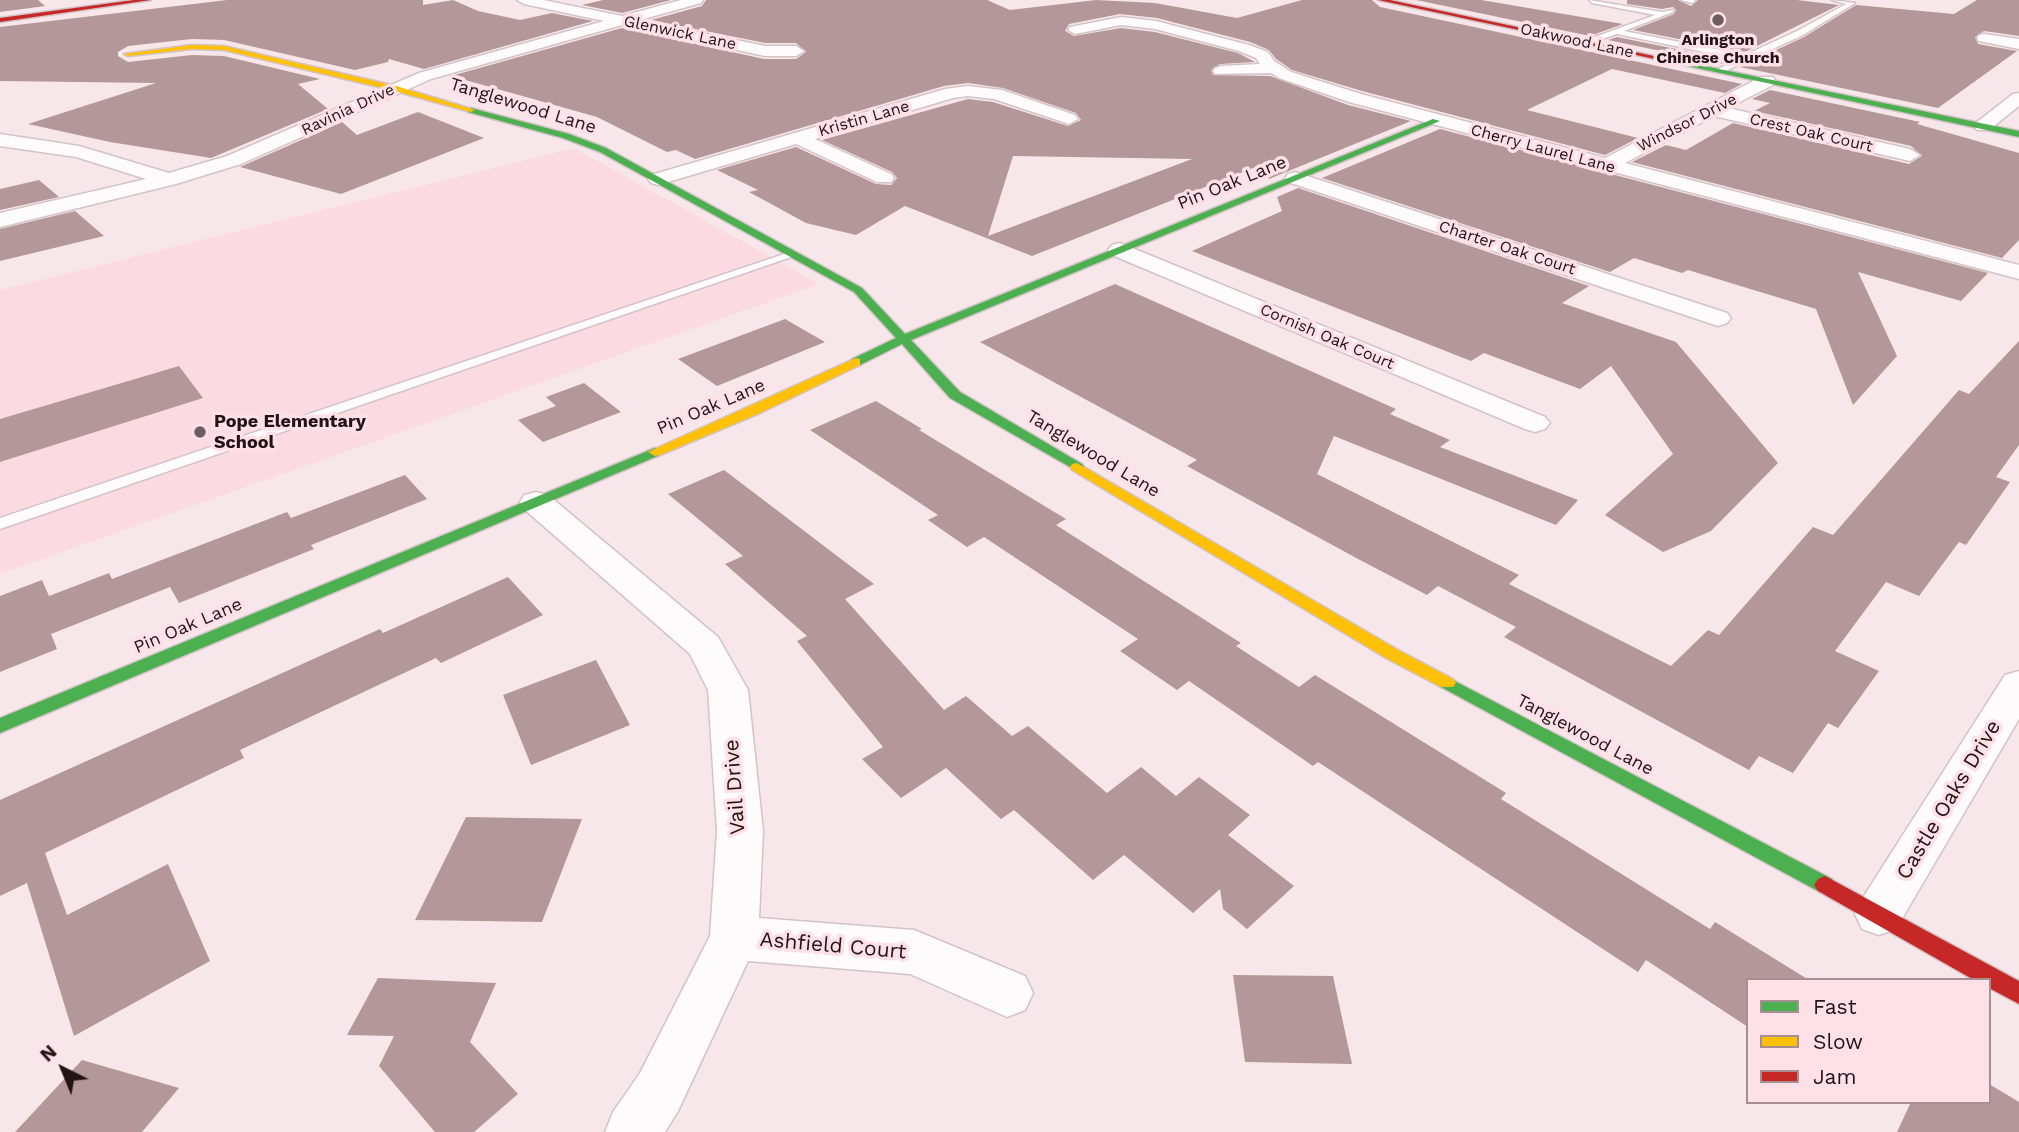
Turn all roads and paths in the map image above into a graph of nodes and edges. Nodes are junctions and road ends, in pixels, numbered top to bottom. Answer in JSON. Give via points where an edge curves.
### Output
{"nodes":[{"id":1,"x":148,"y":0,"type":"edge"},
{"id":2,"x":524,"y":0,"type":"edge"},
{"id":3,"x":696,"y":0,"type":"edge"},
{"id":4,"x":1594,"y":0,"type":"edge"},
{"id":5,"x":1835,"y":0,"type":"edge"},
{"id":6,"x":1388,"y":1,"type":"edge"},
{"id":7,"x":0,"y":20,"type":"edge"},
{"id":8,"x":624,"y":20,"type":"junction"},
{"id":9,"x":1075,"y":30,"type":"dead end"},
{"id":10,"x":1616,"y":32,"type":"junction"},
{"id":11,"x":1984,"y":38,"type":"dead end"},
{"id":12,"x":1587,"y":43,"type":"junction"},
{"id":13,"x":2019,"y":44,"type":"edge"},
{"id":14,"x":796,"y":51,"type":"dead end"},
{"id":15,"x":128,"y":54,"type":"dead end"},
{"id":16,"x":1746,"y":58,"type":"junction"},
{"id":17,"x":1274,"y":68,"type":"junction"},
{"id":18,"x":1221,"y":71,"type":"dead end"},
{"id":19,"x":1721,"y":71,"type":"junction"},
{"id":20,"x":1767,"y":81,"type":"junction"},
{"id":21,"x":393,"y":88,"type":"junction"},
{"id":22,"x":2019,"y":98,"type":"edge"},
{"id":23,"x":1712,"y":110,"type":"junction"},
{"id":24,"x":1069,"y":119,"type":"dead end"},
{"id":25,"x":1436,"y":121,"type":"junction"},
{"id":26,"x":1983,"y":126,"type":"junction"},
{"id":27,"x":2019,"y":134,"type":"edge"},
{"id":28,"x":798,"y":138,"type":"junction"},
{"id":29,"x":0,"y":140,"type":"edge"},
{"id":30,"x":1910,"y":155,"type":"dead end"},
{"id":31,"x":1606,"y":165,"type":"junction"},
{"id":32,"x":884,"y":178,"type":"dead end"},
{"id":33,"x":1295,"y":178,"type":"junction"},
{"id":34,"x":658,"y":179,"type":"junction"},
{"id":35,"x":169,"y":180,"type":"junction"},
{"id":36,"x":0,"y":220,"type":"edge"},
{"id":37,"x":1120,"y":250,"type":"junction"},
{"id":38,"x":794,"y":254,"type":"junction"},
{"id":39,"x":2019,"y":272,"type":"edge"},
{"id":40,"x":1718,"y":318,"type":"dead end"},
{"id":41,"x":903,"y":339,"type":"junction"},
{"id":42,"x":1535,"y":423,"type":"dead end"},
{"id":43,"x":536,"y":502,"type":"junction"},
{"id":44,"x":0,"y":524,"type":"edge"},
{"id":45,"x":2019,"y":685,"type":"edge"},
{"id":46,"x":0,"y":726,"type":"edge"},
{"id":47,"x":1879,"y":914,"type":"junction"},
{"id":48,"x":734,"y":938,"type":"junction"},
{"id":49,"x":1007,"y":993,"type":"dead end"},
{"id":50,"x":2019,"y":993,"type":"edge"},
{"id":51,"x":633,"y":1132,"type":"edge"}],
"edges":[{"from":1,"to":7,"type":"street"},
{"from":2,"to":8,"type":"street","name":"Glenwick Lane"},
{"from":3,"to":8,"type":"street","name":"Ravinia Drive"},
{"from":4,"to":10,"type":"lane","via":[[1667,13]]},
{"from":5,"to":16,"type":"lane","via":[[1852,3]]},
{"from":6,"to":12,"type":"street","name":"Oakwood Lane"},
{"from":8,"to":14,"type":"street","name":"Glenwick Lane","via":[[765,51]]},
{"from":8,"to":21,"type":"street","name":"Ravinia Drive"},
{"from":9,"to":17,"type":"street","name":"Cherry Laurel Lane","via":[[1105,22],[1139,22],[1244,48],[1262,55]]},
{"from":10,"to":12,"type":"lane"},
{"from":10,"to":16,"type":"lane"},
{"from":11,"to":13,"type":"street"},
{"from":12,"to":19,"type":"street","name":"Oakwood Lane"},
{"from":15,"to":21,"type":"street","name":"Tanglewood Lane","via":[[224,48]]},
{"from":16,"to":19,"type":"lane"},
{"from":17,"to":18,"type":"street"},
{"from":17,"to":25,"type":"street","name":"Cherry Laurel Lane"},
{"from":19,"to":20,"type":"street","name":"Oakwood Lane"},
{"from":20,"to":23,"type":"street","name":"Windsor Drive"},
{"from":20,"to":26,"type":"street","name":"Oakwood Lane"},
{"from":21,"to":34,"type":"street","name":"Tanglewood Lane","via":[[566,136],[603,149]]},
{"from":21,"to":35,"type":"street","name":"Ravinia Drive","via":[[234,160]]},
{"from":22,"to":26,"type":"street"},
{"from":23,"to":30,"type":"street","name":"Crest Oak Court"},
{"from":23,"to":31,"type":"street","name":"Windsor Drive"},
{"from":24,"to":28,"type":"street","name":"Kristin Lane","via":[[996,93],[968,90]]},
{"from":25,"to":31,"type":"street","name":"Cherry Laurel Lane"},
{"from":25,"to":33,"type":"street","name":"Pin Oak Lane"},
{"from":26,"to":27,"type":"street","name":"Oakwood Lane"},
{"from":28,"to":32,"type":"street"},
{"from":28,"to":34,"type":"street","name":"Kristin Lane"},
{"from":29,"to":35,"type":"street","via":[[79,152]]},
{"from":31,"to":39,"type":"street","name":"Cherry Laurel Lane"},
{"from":33,"to":37,"type":"street","name":"Pin Oak Lane"},
{"from":33,"to":40,"type":"street","name":"Charter Oak Court"},
{"from":34,"to":38,"type":"street","name":"Tanglewood Lane"},
{"from":35,"to":36,"type":"street","name":"Ravinia Drive"},
{"from":37,"to":41,"type":"street","name":"Pin Oak Lane"},
{"from":37,"to":42,"type":"street","name":"Cornish Oak Court"},
{"from":38,"to":41,"type":"street","name":"Tanglewood Lane","via":[[858,290]]},
{"from":38,"to":44,"type":"lane"},
{"from":41,"to":43,"type":"street","name":"Pin Oak Lane","via":[[755,410]]},
{"from":41,"to":47,"type":"street","name":"Tanglewood Lane","via":[[955,395],[1392,654]]},
{"from":43,"to":46,"type":"street","name":"Pin Oak Lane"},
{"from":43,"to":48,"type":"street","name":"Vail Drive","via":[[705,646],[728,690],[740,831]]},
{"from":45,"to":47,"type":"street","name":"Castle Oaks Drive"},
{"from":47,"to":50,"type":"street","name":"Tanglewood Lane"},
{"from":48,"to":49,"type":"street","name":"Ashfield Court","via":[[914,952]]},
{"from":48,"to":51,"type":"street","name":"Vail Drive","via":[[659,1091]]}]}
